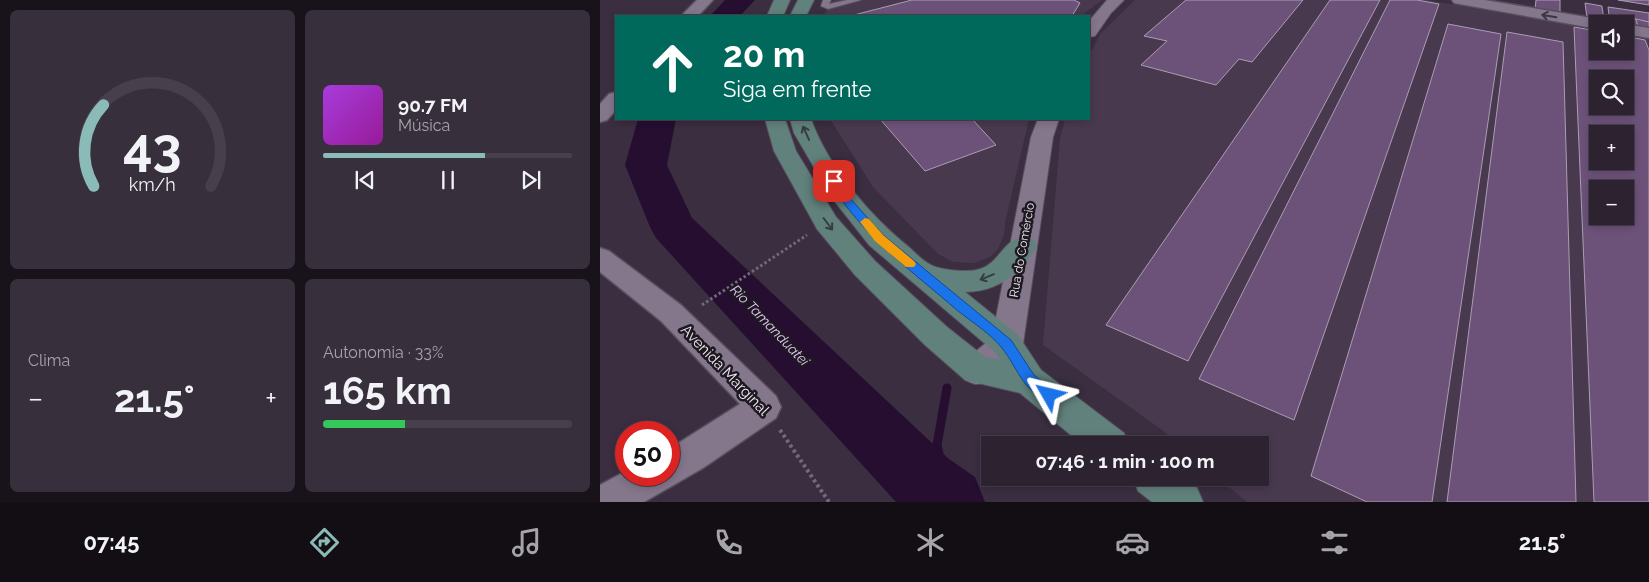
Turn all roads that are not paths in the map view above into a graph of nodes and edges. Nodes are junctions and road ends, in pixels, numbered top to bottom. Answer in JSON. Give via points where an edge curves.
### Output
{"nodes":[{"id":1,"x":706,"y":0,"type":"edge"},
{"id":2,"x":782,"y":0,"type":"edge"},
{"id":3,"x":806,"y":0,"type":"edge"},
{"id":4,"x":827,"y":0,"type":"edge"},
{"id":5,"x":857,"y":0,"type":"edge"},
{"id":6,"x":1116,"y":0,"type":"edge"},
{"id":7,"x":1459,"y":0,"type":"edge"},
{"id":8,"x":690,"y":15,"type":"edge"},
{"id":9,"x":775,"y":15,"type":"edge"},
{"id":10,"x":798,"y":15,"type":"edge"},
{"id":11,"x":1589,"y":22,"type":"edge"},
{"id":12,"x":1090,"y":31,"type":"edge"},
{"id":13,"x":1634,"y":31,"type":"edge"},
{"id":14,"x":1649,"y":34,"type":"edge"},
{"id":15,"x":615,"y":99,"type":"edge"},
{"id":16,"x":600,"y":116,"type":"edge"},
{"id":17,"x":775,"y":120,"type":"edge"},
{"id":18,"x":801,"y":120,"type":"edge"},
{"id":19,"x":1048,"y":120,"type":"edge"},
{"id":20,"x":1023,"y":246,"type":"junction"},
{"id":21,"x":600,"y":258,"type":"edge"},
{"id":22,"x":922,"y":274,"type":"junction"},
{"id":23,"x":1007,"y":344,"type":"junction"},
{"id":24,"x":977,"y":370,"type":"junction"},
{"id":25,"x":1029,"y":380,"type":"junction"},
{"id":26,"x":1101,"y":436,"type":"edge"},
{"id":27,"x":680,"y":462,"type":"edge"},
{"id":28,"x":636,"y":486,"type":"edge"},
{"id":29,"x":1162,"y":486,"type":"edge"},
{"id":30,"x":607,"y":502,"type":"edge"},
{"id":31,"x":1183,"y":502,"type":"edge"}],
"edges":[{"from":1,"to":8,"type":"street"},
{"from":2,"to":9,"type":"main road"},
{"from":3,"to":10,"type":"main road"},
{"from":4,"to":5,"type":"lane","via":[[825,6],[828,7]]},
{"from":6,"to":12,"type":"street"},
{"from":11,"to":7,"type":"street","one_way":true},
{"from":13,"to":14,"type":"street"},
{"from":15,"to":16,"type":"street"},
{"from":17,"to":24,"type":"main road","one_way":true,"via":[[785,151],[826,223],[865,268]]},
{"from":22,"to":18,"type":"main road","one_way":true,"via":[[879,238],[844,198],[805,133]]},
{"from":19,"to":20,"type":"street","name":"Rua do Comércio"},
{"from":20,"to":22,"type":"main road","one_way":true,"via":[[1002,269],[982,280],[969,283]]},
{"from":20,"to":23,"type":"street","name":"Rua do Comércio"},
{"from":21,"to":27,"type":"street","name":"Avenida Marginal","via":[[671,313],[764,407]]},
{"from":22,"to":23,"type":"main road"},
{"from":23,"to":24,"type":"street"},
{"from":23,"to":25,"type":"main road"},
{"from":24,"to":25,"type":"main road"},
{"from":25,"to":26,"type":"main road"},
{"from":28,"to":30,"type":"street"},
{"from":29,"to":31,"type":"main road"}]}
